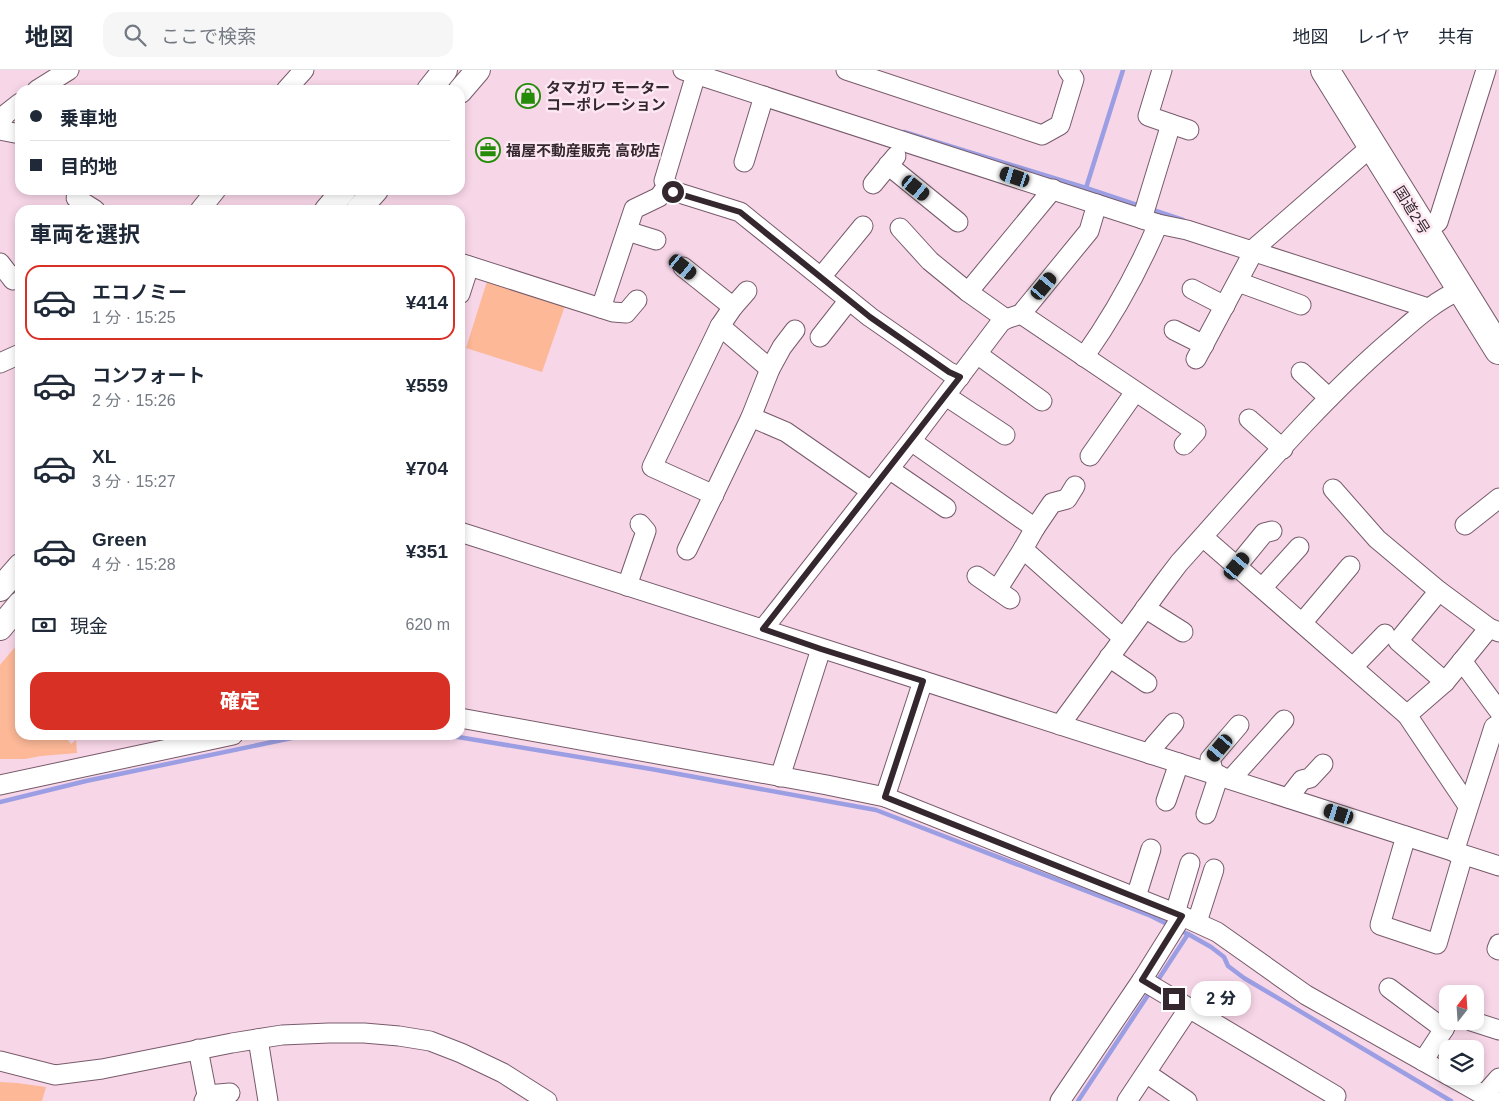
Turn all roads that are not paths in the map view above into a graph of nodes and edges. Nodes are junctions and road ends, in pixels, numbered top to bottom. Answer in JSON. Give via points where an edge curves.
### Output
{"nodes":[{"id":1,"x":70,"y":70,"type":"edge"},
{"id":2,"x":304,"y":70,"type":"edge"},
{"id":3,"x":445,"y":70,"type":"edge"},
{"id":4,"x":478,"y":70,"type":"edge"},
{"id":5,"x":1068,"y":70,"type":"edge"},
{"id":6,"x":1162,"y":70,"type":"edge"},
{"id":7,"x":1325,"y":70,"type":"edge"},
{"id":8,"x":1486,"y":70,"type":"edge"},
{"id":9,"x":854,"y":71,"type":"edge"},
{"id":10,"x":690,"y":72,"type":"edge"},
{"id":11,"x":46,"y":85,"type":"edge"},
{"id":12,"x":290,"y":85,"type":"edge"},
{"id":13,"x":432,"y":85,"type":"edge"},
{"id":14,"x":465,"y":85,"type":"edge"},
{"id":15,"x":764,"y":96,"type":"junction"},
{"id":16,"x":15,"y":107,"type":"edge"},
{"id":17,"x":0,"y":123,"type":"edge"},
{"id":18,"x":0,"y":130,"type":"edge"},
{"id":19,"x":15,"y":133,"type":"edge"},
{"id":20,"x":903,"y":142,"type":"junction"},
{"id":21,"x":1372,"y":146,"type":"junction"},
{"id":22,"x":744,"y":162,"type":"dead end"},
{"id":23,"x":888,"y":165,"type":"junction"},
{"id":24,"x":873,"y":184,"type":"dead end"},
{"id":25,"x":667,"y":186,"type":"junction"},
{"id":26,"x":1053,"y":189,"type":"junction"},
{"id":27,"x":212,"y":195,"type":"edge"},
{"id":28,"x":340,"y":195,"type":"edge"},
{"id":29,"x":372,"y":195,"type":"edge"},
{"id":30,"x":1097,"y":204,"type":"junction"},
{"id":31,"x":204,"y":205,"type":"edge"},
{"id":32,"x":332,"y":205,"type":"edge"},
{"id":33,"x":362,"y":205,"type":"edge"},
{"id":34,"x":1148,"y":214,"type":"junction"},
{"id":35,"x":958,"y":222,"type":"dead end"},
{"id":36,"x":863,"y":226,"type":"dead end"},
{"id":37,"x":900,"y":228,"type":"dead end"},
{"id":38,"x":627,"y":232,"type":"junction"},
{"id":39,"x":1426,"y":232,"type":"junction"},
{"id":40,"x":656,"y":240,"type":"dead end"},
{"id":41,"x":1256,"y":247,"type":"junction"},
{"id":42,"x":0,"y":263,"type":"edge"},
{"id":43,"x":465,"y":265,"type":"edge"},
{"id":44,"x":683,"y":267,"type":"dead end"},
{"id":45,"x":821,"y":277,"type":"junction"},
{"id":46,"x":15,"y":278,"type":"edge"},
{"id":47,"x":1238,"y":282,"type":"junction"},
{"id":48,"x":1192,"y":289,"type":"dead end"},
{"id":49,"x":1462,"y":289,"type":"junction"},
{"id":50,"x":747,"y":291,"type":"dead end"},
{"id":51,"x":968,"y":292,"type":"junction"},
{"id":52,"x":637,"y":300,"type":"dead end"},
{"id":53,"x":849,"y":300,"type":"junction"},
{"id":54,"x":1301,"y":305,"type":"dead end"},
{"id":55,"x":1225,"y":306,"type":"junction"},
{"id":56,"x":732,"y":307,"type":"junction"},
{"id":57,"x":601,"y":308,"type":"junction"},
{"id":58,"x":1428,"y":308,"type":"junction"},
{"id":59,"x":1014,"y":316,"type":"junction"},
{"id":60,"x":720,"y":326,"type":"junction"},
{"id":61,"x":795,"y":330,"type":"dead end"},
{"id":62,"x":1174,"y":330,"type":"dead end"},
{"id":63,"x":820,"y":337,"type":"dead end"},
{"id":64,"x":1495,"y":337,"type":"edge"},
{"id":65,"x":977,"y":354,"type":"junction"},
{"id":66,"x":15,"y":356,"type":"edge"},
{"id":67,"x":1084,"y":357,"type":"junction"},
{"id":68,"x":0,"y":363,"type":"edge"},
{"id":69,"x":770,"y":369,"type":"junction"},
{"id":70,"x":1301,"y":372,"type":"dead end"},
{"id":71,"x":960,"y":377,"type":"junction"},
{"id":72,"x":1135,"y":392,"type":"junction"},
{"id":73,"x":946,"y":396,"type":"junction"},
{"id":74,"x":1329,"y":398,"type":"junction"},
{"id":75,"x":1042,"y":401,"type":"dead end"},
{"id":76,"x":751,"y":417,"type":"junction"},
{"id":77,"x":1249,"y":419,"type":"dead end"},
{"id":78,"x":1004,"y":435,"type":"dead end"},
{"id":79,"x":911,"y":441,"type":"junction"},
{"id":80,"x":1184,"y":445,"type":"dead end"},
{"id":81,"x":1283,"y":448,"type":"junction"},
{"id":82,"x":1101,"y":450,"type":"dead end"},
{"id":83,"x":889,"y":469,"type":"junction"},
{"id":84,"x":1333,"y":489,"type":"dead end"},
{"id":85,"x":871,"y":491,"type":"junction"},
{"id":86,"x":1077,"y":494,"type":"dead end"},
{"id":87,"x":714,"y":495,"type":"junction"},
{"id":88,"x":1488,"y":500,"type":"edge"},
{"id":89,"x":946,"y":508,"type":"dead end"},
{"id":90,"x":640,"y":524,"type":"dead end"},
{"id":91,"x":1465,"y":525,"type":"dead end"},
{"id":92,"x":1035,"y":528,"type":"junction"},
{"id":93,"x":1272,"y":531,"type":"dead end"},
{"id":94,"x":465,"y":534,"type":"edge"},
{"id":95,"x":1203,"y":537,"type":"junction"},
{"id":96,"x":1299,"y":547,"type":"dead end"},
{"id":97,"x":687,"y":550,"type":"dead end"},
{"id":98,"x":1023,"y":550,"type":"junction"},
{"id":99,"x":1237,"y":566,"type":"junction"},
{"id":100,"x":1350,"y":566,"type":"dead end"},
{"id":101,"x":15,"y":572,"type":"edge"},
{"id":102,"x":977,"y":576,"type":"dead end"},
{"id":103,"x":627,"y":586,"type":"junction"},
{"id":104,"x":1262,"y":588,"type":"junction"},
{"id":105,"x":0,"y":589,"type":"edge"},
{"id":106,"x":1439,"y":591,"type":"junction"},
{"id":107,"x":1145,"y":608,"type":"junction"},
{"id":108,"x":15,"y":610,"type":"edge"},
{"id":109,"x":1302,"y":623,"type":"junction"},
{"id":110,"x":0,"y":628,"type":"edge"},
{"id":111,"x":763,"y":629,"type":"junction"},
{"id":112,"x":1494,"y":630,"type":"edge"},
{"id":113,"x":1183,"y":632,"type":"dead end"},
{"id":114,"x":1385,"y":634,"type":"dead end"},
{"id":115,"x":1123,"y":638,"type":"junction"},
{"id":116,"x":821,"y":649,"type":"junction"},
{"id":117,"x":1109,"y":658,"type":"junction"},
{"id":118,"x":1462,"y":661,"type":"junction"},
{"id":119,"x":1353,"y":667,"type":"junction"},
{"id":120,"x":923,"y":681,"type":"junction"},
{"id":121,"x":1445,"y":682,"type":"junction"},
{"id":122,"x":1147,"y":683,"type":"dead end"},
{"id":123,"x":1499,"y":711,"type":"edge"},
{"id":124,"x":1407,"y":715,"type":"junction"},
{"id":125,"x":465,"y":719,"type":"edge"},
{"id":126,"x":1284,"y":720,"type":"dead end"},
{"id":127,"x":1174,"y":723,"type":"dead end"},
{"id":128,"x":1499,"y":724,"type":"edge"},
{"id":129,"x":1060,"y":725,"type":"junction"},
{"id":130,"x":1239,"y":725,"type":"dead end"},
{"id":131,"x":210,"y":740,"type":"edge"},
{"id":132,"x":1150,"y":754,"type":"junction"},
{"id":133,"x":1179,"y":763,"type":"junction"},
{"id":134,"x":1323,"y":764,"type":"dead end"},
{"id":135,"x":1221,"y":776,"type":"junction"},
{"id":136,"x":780,"y":777,"type":"junction"},
{"id":137,"x":0,"y":785,"type":"edge"},
{"id":138,"x":885,"y":797,"type":"junction"},
{"id":139,"x":1288,"y":798,"type":"junction"},
{"id":140,"x":1166,"y":801,"type":"dead end"},
{"id":141,"x":1468,"y":806,"type":"junction"},
{"id":142,"x":1206,"y":814,"type":"dead end"},
{"id":143,"x":1406,"y":836,"type":"junction"},
{"id":144,"x":1151,"y":849,"type":"dead end"},
{"id":145,"x":1459,"y":853,"type":"junction"},
{"id":146,"x":1190,"y":863,"type":"dead end"},
{"id":147,"x":1499,"y":866,"type":"edge"},
{"id":148,"x":1214,"y":869,"type":"dead end"},
{"id":149,"x":1136,"y":897,"type":"junction"},
{"id":150,"x":1185,"y":917,"type":"junction"},
{"id":151,"x":1499,"y":944,"type":"edge"},
{"id":152,"x":1499,"y":950,"type":"edge"},
{"id":153,"x":1150,"y":985,"type":"junction"},
{"id":154,"x":1389,"y":988,"type":"dead end"},
{"id":155,"x":1189,"y":1008,"type":"junction"},
{"id":156,"x":1439,"y":1020,"type":"edge"},
{"id":157,"x":1484,"y":1025,"type":"edge"},
{"id":158,"x":1443,"y":1030,"type":"edge"},
{"id":159,"x":1499,"y":1030,"type":"edge"},
{"id":160,"x":258,"y":1039,"type":"junction"},
{"id":161,"x":198,"y":1050,"type":"junction"},
{"id":162,"x":0,"y":1060,"type":"edge"},
{"id":163,"x":1423,"y":1061,"type":"junction"},
{"id":164,"x":1439,"y":1070,"type":"edge"},
{"id":165,"x":1146,"y":1074,"type":"junction"},
{"id":166,"x":1499,"y":1078,"type":"edge"},
{"id":167,"x":1466,"y":1085,"type":"edge"},
{"id":168,"x":230,"y":1093,"type":"dead end"},
{"id":169,"x":205,"y":1098,"type":"edge"},
{"id":170,"x":1489,"y":1098,"type":"edge"},
{"id":171,"x":1338,"y":1099,"type":"edge"},
{"id":172,"x":268,"y":1101,"type":"edge"},
{"id":173,"x":547,"y":1101,"type":"edge"},
{"id":174,"x":1060,"y":1101,"type":"edge"},
{"id":175,"x":1127,"y":1101,"type":"edge"},
{"id":176,"x":1187,"y":1101,"type":"edge"}],
"edges":[{"from":1,"to":11,"type":"street"},
{"from":2,"to":12,"type":"street"},
{"from":3,"to":13,"type":"main road"},
{"from":4,"to":14,"type":"main road"},
{"from":5,"to":9,"type":"street","via":[[1074,79],[1060,125],[1042,135]]},
{"from":6,"to":34,"type":"street","via":[[1145,115],[1180,127]]},
{"from":7,"to":21,"type":"highway","name":"国道2号"},
{"from":8,"to":39,"type":"street","via":[[1438,222]]},
{"from":10,"to":15,"type":"street"},
{"from":10,"to":25,"type":"street","via":[[664,181]]},
{"from":15,"to":20,"type":"street"},
{"from":15,"to":22,"type":"street"},
{"from":16,"to":17,"type":"street"},
{"from":18,"to":19,"type":"street"},
{"from":20,"to":23,"type":"street"},
{"from":20,"to":26,"type":"street"},
{"from":21,"to":39,"type":"highway","name":"国道2号"},
{"from":21,"to":41,"type":"street"},
{"from":23,"to":24,"type":"street"},
{"from":23,"to":35,"type":"street"},
{"from":25,"to":38,"type":"street","via":[[659,196],[634,209]]},
{"from":25,"to":45,"type":"street","via":[[673,192],[740,212]]},
{"from":26,"to":30,"type":"street"},
{"from":26,"to":51,"type":"street"},
{"from":27,"to":31,"type":"street"},
{"from":28,"to":32,"type":"main road"},
{"from":29,"to":33,"type":"main road"},
{"from":30,"to":34,"type":"street"},
{"from":30,"to":59,"type":"street","via":[[1089,231]]},
{"from":34,"to":41,"type":"street","via":[[1187,230]]},
{"from":34,"to":67,"type":"street","via":[[1126,292]]},
{"from":36,"to":45,"type":"street"},
{"from":37,"to":51,"type":"street","via":[[930,261]]},
{"from":38,"to":40,"type":"street"},
{"from":38,"to":57,"type":"street"},
{"from":39,"to":49,"type":"highway","name":"国道2号"},
{"from":41,"to":47,"type":"street"},
{"from":41,"to":58,"type":"street"},
{"from":42,"to":46,"type":"street","via":[[13,280]]},
{"from":43,"to":57,"type":"street"},
{"from":44,"to":56,"type":"street"},
{"from":45,"to":53,"type":"street"},
{"from":47,"to":54,"type":"street"},
{"from":47,"to":55,"type":"street"},
{"from":48,"to":55,"type":"street"},
{"from":49,"to":58,"type":"street"},
{"from":49,"to":64,"type":"highway","name":"国道2号"},
{"from":50,"to":56,"type":"street"},
{"from":51,"to":59,"type":"street"},
{"from":52,"to":57,"type":"street","via":[[626,313]]},
{"from":53,"to":63,"type":"street"},
{"from":53,"to":71,"type":"street"},
{"from":55,"to":62,"type":"street","via":[[1200,352]]},
{"from":56,"to":60,"type":"street"},
{"from":58,"to":74,"type":"street"},
{"from":59,"to":65,"type":"street","via":[[1000,322]]},
{"from":59,"to":67,"type":"street"},
{"from":60,"to":69,"type":"street"},
{"from":60,"to":87,"type":"street","via":[[652,467]]},
{"from":61,"to":69,"type":"street"},
{"from":65,"to":71,"type":"street"},
{"from":65,"to":75,"type":"street"},
{"from":66,"to":68,"type":"street"},
{"from":67,"to":72,"type":"street"},
{"from":69,"to":76,"type":"street"},
{"from":70,"to":74,"type":"street"},
{"from":71,"to":73,"type":"street"},
{"from":72,"to":80,"type":"street","via":[[1196,432]]},
{"from":72,"to":82,"type":"street"},
{"from":73,"to":78,"type":"street"},
{"from":73,"to":79,"type":"street"},
{"from":74,"to":81,"type":"street"},
{"from":76,"to":85,"type":"street","via":[[786,432]]},
{"from":76,"to":87,"type":"street"},
{"from":77,"to":81,"type":"street"},
{"from":79,"to":83,"type":"street"},
{"from":79,"to":92,"type":"street"},
{"from":81,"to":95,"type":"street"},
{"from":83,"to":85,"type":"street"},
{"from":83,"to":89,"type":"street"},
{"from":84,"to":106,"type":"street","via":[[1377,539]]},
{"from":85,"to":111,"type":"street"},
{"from":86,"to":92,"type":"street","via":[[1052,503]]},
{"from":87,"to":97,"type":"street"},
{"from":88,"to":91,"type":"street"},
{"from":90,"to":103,"type":"street","via":[[646,531]]},
{"from":92,"to":98,"type":"street"},
{"from":93,"to":99,"type":"street","via":[[1264,532]]},
{"from":94,"to":103,"type":"street"},
{"from":95,"to":99,"type":"street"},
{"from":95,"to":107,"type":"street"},
{"from":96,"to":104,"type":"street"},
{"from":98,"to":102,"type":"street","via":[[1004,595]]},
{"from":98,"to":115,"type":"street"},
{"from":99,"to":104,"type":"street"},
{"from":100,"to":109,"type":"street"},
{"from":101,"to":105,"type":"main road"},
{"from":103,"to":111,"type":"street"},
{"from":104,"to":109,"type":"street"},
{"from":106,"to":112,"type":"street"},
{"from":106,"to":121,"type":"street","via":[[1398,640]]},
{"from":107,"to":113,"type":"street"},
{"from":107,"to":115,"type":"street"},
{"from":108,"to":110,"type":"main road"},
{"from":109,"to":119,"type":"street"},
{"from":111,"to":116,"type":"street"},
{"from":112,"to":118,"type":"street"},
{"from":114,"to":119,"type":"street"},
{"from":115,"to":117,"type":"street"},
{"from":116,"to":120,"type":"street"},
{"from":116,"to":136,"type":"street"},
{"from":117,"to":122,"type":"street"},
{"from":117,"to":129,"type":"street"},
{"from":118,"to":121,"type":"street"},
{"from":118,"to":123,"type":"street"},
{"from":119,"to":124,"type":"street"},
{"from":120,"to":129,"type":"street"},
{"from":120,"to":138,"type":"street"},
{"from":121,"to":124,"type":"street"},
{"from":124,"to":141,"type":"street"},
{"from":125,"to":136,"type":"street"},
{"from":126,"to":135,"type":"street"},
{"from":127,"to":132,"type":"street"},
{"from":128,"to":141,"type":"street","via":[[1494,727]]},
{"from":129,"to":132,"type":"street"},
{"from":130,"to":135,"type":"street","via":[[1210,759]]},
{"from":131,"to":137,"type":"street"},
{"from":132,"to":133,"type":"street"},
{"from":133,"to":135,"type":"street"},
{"from":133,"to":140,"type":"street"},
{"from":134,"to":139,"type":"street","via":[[1310,778],[1302,780]]},
{"from":135,"to":139,"type":"street"},
{"from":135,"to":142,"type":"street"},
{"from":136,"to":138,"type":"street"},
{"from":138,"to":149,"type":"street"},
{"from":139,"to":143,"type":"street"},
{"from":141,"to":145,"type":"street"},
{"from":143,"to":145,"type":"street"},
{"from":143,"to":145,"type":"street","via":[[1380,925],[1437,944]]},
{"from":144,"to":149,"type":"street"},
{"from":145,"to":147,"type":"street"},
{"from":146,"to":150,"type":"street"},
{"from":148,"to":150,"type":"street"},
{"from":149,"to":150,"type":"street"},
{"from":150,"to":153,"type":"street"},
{"from":150,"to":163,"type":"street","via":[[1218,932],[1306,995]]},
{"from":151,"to":152,"type":"street"},
{"from":153,"to":155,"type":"street"},
{"from":153,"to":174,"type":"street"},
{"from":154,"to":156,"type":"street"},
{"from":155,"to":165,"type":"street"},
{"from":155,"to":171,"type":"street"},
{"from":157,"to":159,"type":"street"},
{"from":158,"to":163,"type":"street"},
{"from":160,"to":161,"type":"street"},
{"from":160,"to":172,"type":"street"},
{"from":160,"to":173,"type":"street","via":[[346,1033],[399,1036],[430,1042],[503,1073]]},
{"from":161,"to":162,"type":"street","via":[[55,1075]]},
{"from":161,"to":169,"type":"street"},
{"from":163,"to":164,"type":"street"},
{"from":165,"to":175,"type":"street"},
{"from":165,"to":176,"type":"street"},
{"from":166,"to":170,"type":"street"},
{"from":167,"to":170,"type":"street"},
{"from":168,"to":169,"type":"street"}]}
